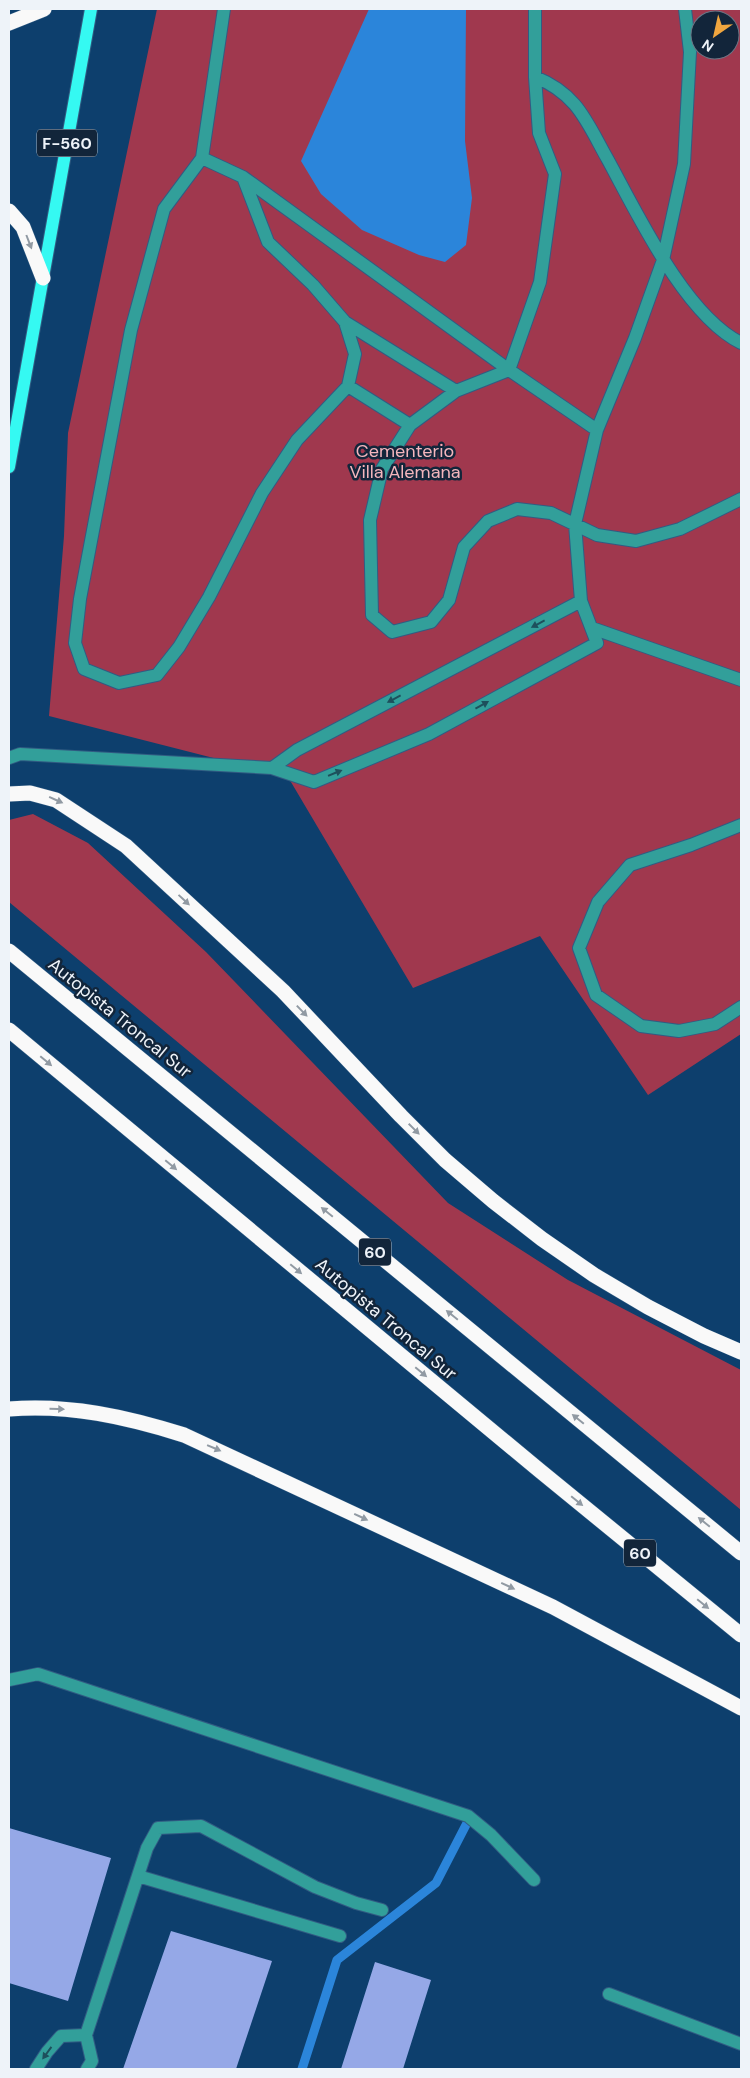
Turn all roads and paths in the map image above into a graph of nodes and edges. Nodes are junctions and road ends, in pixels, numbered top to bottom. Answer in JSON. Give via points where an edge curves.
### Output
{"nodes":[{"id":1,"x":44,"y":9,"type":"edge"},
{"id":2,"x":91,"y":9,"type":"edge"},
{"id":3,"x":224,"y":9,"type":"edge"},
{"id":4,"x":536,"y":9,"type":"edge"},
{"id":5,"x":685,"y":9,"type":"edge"},
{"id":6,"x":9,"y":23,"type":"edge"},
{"id":7,"x":535,"y":77,"type":"junction"},
{"id":8,"x":202,"y":158,"type":"junction"},
{"id":9,"x":243,"y":177,"type":"junction"},
{"id":10,"x":9,"y":210,"type":"edge"},
{"id":11,"x":663,"y":260,"type":"junction"},
{"id":12,"x":43,"y":278,"type":"junction"},
{"id":13,"x":345,"y":322,"type":"junction"},
{"id":14,"x":741,"y":343,"type":"edge"},
{"id":15,"x":509,"y":370,"type":"junction"},
{"id":16,"x":348,"y":386,"type":"junction"},
{"id":17,"x":456,"y":392,"type":"junction"},
{"id":18,"x":410,"y":425,"type":"junction"},
{"id":19,"x":597,"y":430,"type":"junction"},
{"id":20,"x":9,"y":467,"type":"edge"},
{"id":21,"x":741,"y":499,"type":"edge"},
{"id":22,"x":575,"y":524,"type":"junction"},
{"id":23,"x":581,"y":601,"type":"junction"},
{"id":24,"x":592,"y":628,"type":"junction"},
{"id":25,"x":741,"y":680,"type":"edge"},
{"id":26,"x":9,"y":758,"type":"edge"},
{"id":27,"x":272,"y":768,"type":"junction"},
{"id":28,"x":9,"y":794,"type":"edge"},
{"id":29,"x":741,"y":825,"type":"edge"},
{"id":30,"x":9,"y":951,"type":"edge"},
{"id":31,"x":741,"y":1007,"type":"edge"},
{"id":32,"x":9,"y":1030,"type":"edge"},
{"id":33,"x":741,"y":1352,"type":"edge"},
{"id":34,"x":9,"y":1409,"type":"edge"},
{"id":35,"x":741,"y":1553,"type":"edge"},
{"id":36,"x":741,"y":1635,"type":"edge"},
{"id":37,"x":9,"y":1680,"type":"edge"},
{"id":38,"x":741,"y":1708,"type":"edge"},
{"id":39,"x":138,"y":1876,"type":"junction"},
{"id":40,"x":534,"y":1880,"type":"dead end"},
{"id":41,"x":382,"y":1910,"type":"dead end"},
{"id":42,"x":340,"y":1936,"type":"dead end"},
{"id":43,"x":609,"y":1994,"type":"dead end"},
{"id":44,"x":86,"y":2035,"type":"junction"},
{"id":45,"x":741,"y":2044,"type":"edge"},
{"id":46,"x":36,"y":2069,"type":"edge"},
{"id":47,"x":87,"y":2069,"type":"edge"}],
"edges":[{"from":1,"to":6,"type":"highway"},
{"from":2,"to":12,"type":"main road","number":"F-560"},
{"from":3,"to":8,"type":"lane"},
{"from":4,"to":7,"type":"lane"},
{"from":5,"to":11,"type":"lane","via":[[690,52],[684,164]]},
{"from":7,"to":11,"type":"lane","via":[[551,84],[578,106]]},
{"from":7,"to":15,"type":"lane","via":[[539,133],[555,174],[540,282]]},
{"from":8,"to":9,"type":"lane"},
{"from":8,"to":16,"type":"lane","via":[[164,209],[131,330],[80,598],[76,643],[84,669],[119,683],[157,675],[179,647],[209,597],[262,493],[297,440]]},
{"from":9,"to":13,"type":"lane","via":[[268,242],[314,285]]},
{"from":9,"to":15,"type":"lane"},
{"from":10,"to":12,"type":"highway","one_way":true,"via":[[23,227]]},
{"from":11,"to":14,"type":"lane","via":[[704,315]]},
{"from":11,"to":19,"type":"lane"},
{"from":12,"to":20,"type":"main road","number":"F-560"},
{"from":13,"to":16,"type":"lane","via":[[355,354]]},
{"from":13,"to":17,"type":"lane"},
{"from":15,"to":17,"type":"lane"},
{"from":15,"to":19,"type":"lane"},
{"from":16,"to":18,"type":"lane"},
{"from":17,"to":18,"type":"lane"},
{"from":18,"to":22,"type":"lane","via":[[382,469],[370,520],[372,615],[392,632],[431,622],[448,600],[464,547],[488,521],[517,509],[551,514]]},
{"from":19,"to":22,"type":"lane"},
{"from":21,"to":22,"type":"lane","via":[[680,529],[636,541],[597,535]]},
{"from":22,"to":23,"type":"lane"},
{"from":23,"to":24,"type":"lane"},
{"from":23,"to":27,"type":"lane","one_way":true,"via":[[297,750]]},
{"from":24,"to":25,"type":"lane"},
{"from":27,"to":24,"type":"lane","one_way":true,"via":[[314,782],[428,734],[597,642]]},
{"from":26,"to":27,"type":"lane","via":[[20,754]]},
{"from":28,"to":33,"type":"highway","one_way":true,"via":[[30,793],[56,800],[126,846],[283,991],[446,1160],[542,1240],[648,1307]]},
{"from":29,"to":31,"type":"lane","via":[[630,865],[598,902],[579,948],[596,995],[641,1026],[679,1031],[715,1024]]},
{"from":35,"to":30,"type":"highway","name":"Autopista Troncal Sur","number":"60","one_way":true},
{"from":32,"to":36,"type":"highway","name":"Autopista Troncal Sur","number":"60","one_way":true},
{"from":34,"to":38,"type":"highway","one_way":true,"via":[[64,1409],[105,1414],[184,1435],[553,1607]]},
{"from":37,"to":40,"type":"lane","via":[[38,1674],[468,1816]]},
{"from":39,"to":41,"type":"lane","via":[[158,1828],[201,1826],[315,1887]]},
{"from":39,"to":42,"type":"lane"},
{"from":39,"to":44,"type":"lane"},
{"from":43,"to":45,"type":"lane"},
{"from":44,"to":46,"type":"lane","one_way":true,"via":[[61,2036]]},
{"from":44,"to":47,"type":"lane","via":[[92,2062]]}]}
